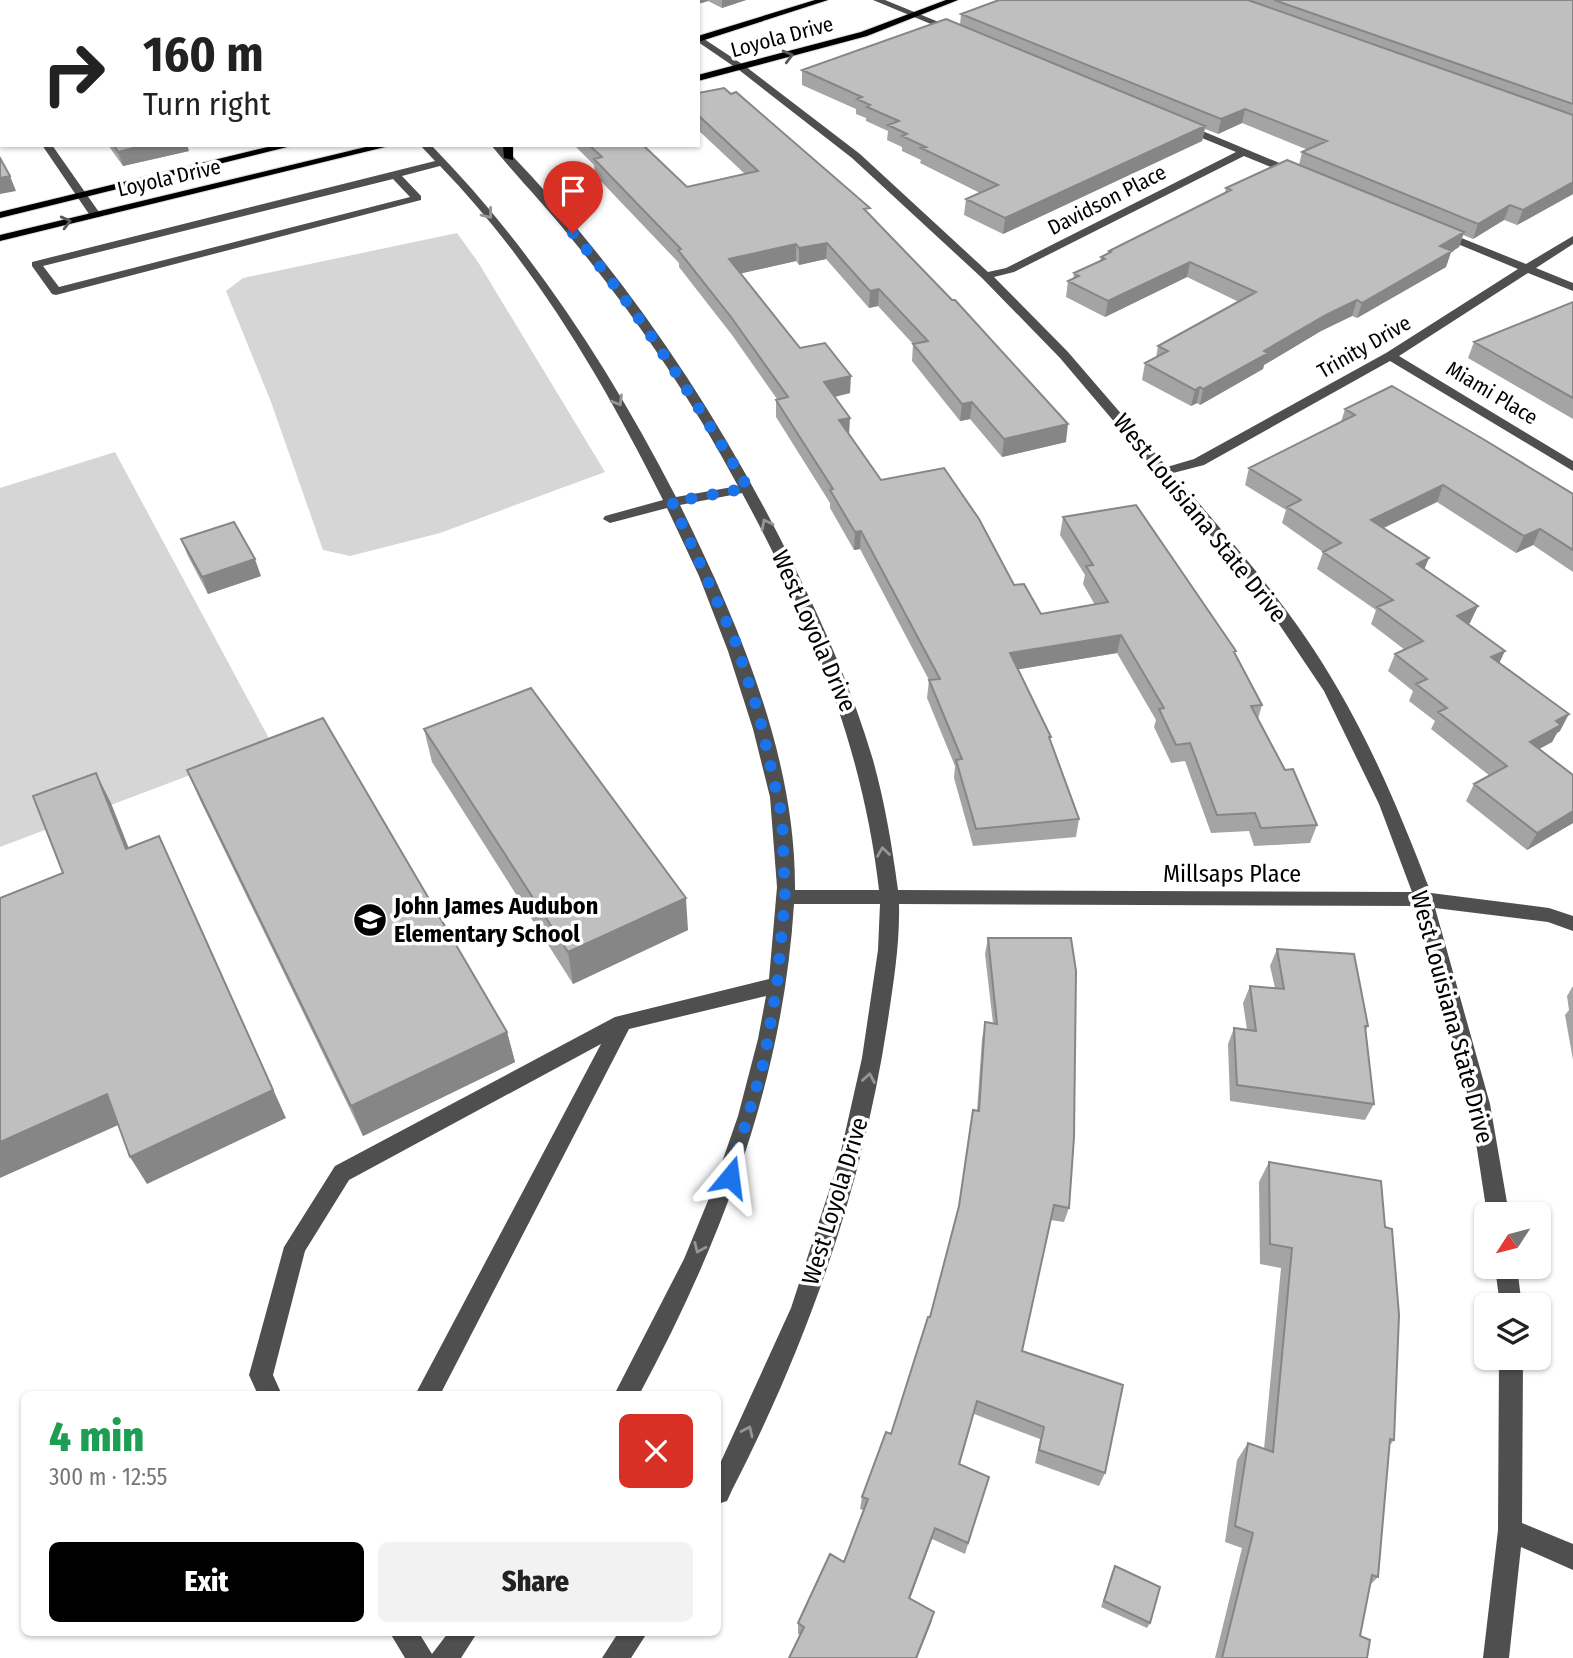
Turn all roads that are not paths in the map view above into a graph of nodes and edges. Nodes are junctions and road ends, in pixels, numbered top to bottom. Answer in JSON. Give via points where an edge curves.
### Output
{"nodes":[{"id":1,"x":824,"y":0,"type":"edge"},
{"id":2,"x":877,"y":0,"type":"edge"},
{"id":3,"x":954,"y":0,"type":"edge"},
{"id":4,"x":917,"y":15,"type":"junction"},
{"id":5,"x":700,"y":37,"type":"edge"},
{"id":6,"x":968,"y":37,"type":"edge"},
{"id":7,"x":700,"y":39,"type":"edge"},
{"id":8,"x":743,"y":68,"type":"junction"},
{"id":9,"x":700,"y":78,"type":"edge"},
{"id":10,"x":1169,"y":121,"type":"edge"},
{"id":11,"x":48,"y":147,"type":"edge"},
{"id":12,"x":282,"y":147,"type":"edge"},
{"id":13,"x":380,"y":147,"type":"edge"},
{"id":14,"x":427,"y":147,"type":"edge"},
{"id":15,"x":498,"y":147,"type":"edge"},
{"id":16,"x":508,"y":147,"type":"edge"},
{"id":17,"x":1244,"y":152,"type":"junction"},
{"id":18,"x":509,"y":158,"type":"junction"},
{"id":19,"x":444,"y":162,"type":"junction"},
{"id":20,"x":395,"y":175,"type":"junction"},
{"id":21,"x":1308,"y":179,"type":"edge"},
{"id":22,"x":82,"y":195,"type":"junction"},
{"id":23,"x":0,"y":215,"type":"edge"},
{"id":24,"x":95,"y":215,"type":"junction"},
{"id":25,"x":1423,"y":226,"type":"edge"},
{"id":26,"x":0,"y":238,"type":"edge"},
{"id":27,"x":1573,"y":239,"type":"edge"},
{"id":28,"x":1526,"y":268,"type":"junction"},
{"id":29,"x":986,"y":276,"type":"junction"},
{"id":30,"x":1573,"y":287,"type":"edge"},
{"id":31,"x":1390,"y":356,"type":"junction"},
{"id":32,"x":1573,"y":467,"type":"edge"},
{"id":33,"x":1166,"y":471,"type":"junction"},
{"id":34,"x":748,"y":488,"type":"junction"},
{"id":35,"x":672,"y":502,"type":"junction"},
{"id":36,"x":610,"y":519,"type":"dead end"},
{"id":37,"x":785,"y":897,"type":"junction"},
{"id":38,"x":889,"y":898,"type":"junction"},
{"id":39,"x":1424,"y":899,"type":"junction"},
{"id":40,"x":1573,"y":925,"type":"edge"},
{"id":41,"x":777,"y":985,"type":"junction"},
{"id":42,"x":622,"y":1023,"type":"junction"},
{"id":43,"x":1496,"y":1202,"type":"edge"},
{"id":44,"x":1511,"y":1370,"type":"edge"},
{"id":45,"x":268,"y":1391,"type":"edge"},
{"id":46,"x":430,"y":1391,"type":"edge"},
{"id":47,"x":628,"y":1391,"type":"edge"},
{"id":48,"x":721,"y":1486,"type":"edge"},
{"id":49,"x":1510,"y":1530,"type":"junction"},
{"id":50,"x":1573,"y":1557,"type":"edge"},
{"id":51,"x":405,"y":1636,"type":"edge"},
{"id":52,"x":462,"y":1636,"type":"edge"},
{"id":53,"x":632,"y":1636,"type":"edge"},
{"id":54,"x":421,"y":1658,"type":"edge"},
{"id":55,"x":444,"y":1658,"type":"edge"},
{"id":56,"x":615,"y":1658,"type":"edge"},
{"id":57,"x":1496,"y":1658,"type":"edge"}],
"edges":[{"from":1,"to":5,"type":"main road","name":"Loyola Drive"},
{"from":2,"to":4,"type":"street"},
{"from":3,"to":4,"type":"main road","name":"Loyola Drive"},
{"from":4,"to":6,"type":"street"},
{"from":8,"to":4,"type":"main road","name":"Loyola Drive","one_way":true},
{"from":7,"to":8,"type":"street","name":"West Louisiana State Drive"},
{"from":8,"to":9,"type":"main road","name":"Loyola Drive"},
{"from":8,"to":29,"type":"street","name":"West Louisiana State Drive","via":[[856,156]]},
{"from":10,"to":17,"type":"street"},
{"from":11,"to":22,"type":"street"},
{"from":12,"to":22,"type":"main road","name":"Loyola Drive"},
{"from":13,"to":24,"type":"main road","name":"Loyola Drive"},
{"from":14,"to":19,"type":"street"},
{"from":15,"to":18,"type":"street","name":"West Loyola Drive"},
{"from":16,"to":18,"type":"main road"},
{"from":17,"to":21,"type":"street"},
{"from":17,"to":29,"type":"street","name":"Davidson Place","via":[[1010,270]]},
{"from":18,"to":34,"type":"street","name":"West Loyola Drive","via":[[642,321]]},
{"from":19,"to":20,"type":"street"},
{"from":19,"to":35,"type":"street","one_way":true,"via":[[551,297],[621,405]]},
{"from":20,"to":20,"type":"street","via":[[156,234],[36,264],[56,291],[417,198]]},
{"from":22,"to":23,"type":"main road","name":"Loyola Drive"},
{"from":22,"to":24,"type":"street"},
{"from":26,"to":24,"type":"main road","name":"Loyola Drive","one_way":true},
{"from":25,"to":28,"type":"street"},
{"from":27,"to":28,"type":"street","name":"Trinity Drive"},
{"from":28,"to":30,"type":"street"},
{"from":28,"to":31,"type":"street","name":"Trinity Drive"},
{"from":29,"to":33,"type":"street","name":"West Louisiana State Drive","via":[[1064,355]]},
{"from":31,"to":32,"type":"street","name":"Miami Place"},
{"from":31,"to":33,"type":"street","name":"Trinity Drive","via":[[1199,462]]},
{"from":33,"to":39,"type":"street","name":"West Louisiana State Drive","via":[[1257,581],[1331,691],[1388,804]]},
{"from":34,"to":35,"type":"street"},
{"from":38,"to":34,"type":"street","name":"West Loyola Drive","one_way":true,"via":[[875,797],[848,701],[819,630]]},
{"from":35,"to":36,"type":"street"},
{"from":35,"to":37,"type":"street","via":[[736,643],[759,715],[782,816]]},
{"from":37,"to":38,"type":"street","name":"Millsaps Place"},
{"from":37,"to":41,"type":"street"},
{"from":38,"to":39,"type":"street","name":"Millsaps Place"},
{"from":48,"to":38,"type":"street","name":"West Loyola Drive","one_way":true,"via":[[786,1350],[832,1229],[870,1081]]},
{"from":39,"to":40,"type":"street","name":"Millsaps Place","via":[[1549,915]]},
{"from":39,"to":43,"type":"street","name":"West Louisiana State Drive","via":[[1480,1104]]},
{"from":41,"to":42,"type":"street"},
{"from":41,"to":47,"type":"street","one_way":true,"via":[[764,1061],[730,1177],[681,1288]]},
{"from":42,"to":45,"type":"street","via":[[342,1173],[295,1247],[261,1375]]},
{"from":42,"to":46,"type":"street"},
{"from":44,"to":49,"type":"street"},
{"from":49,"to":50,"type":"street"},
{"from":49,"to":57,"type":"street"},
{"from":51,"to":54,"type":"street"},
{"from":52,"to":55,"type":"street"},
{"from":53,"to":56,"type":"street"}]}
